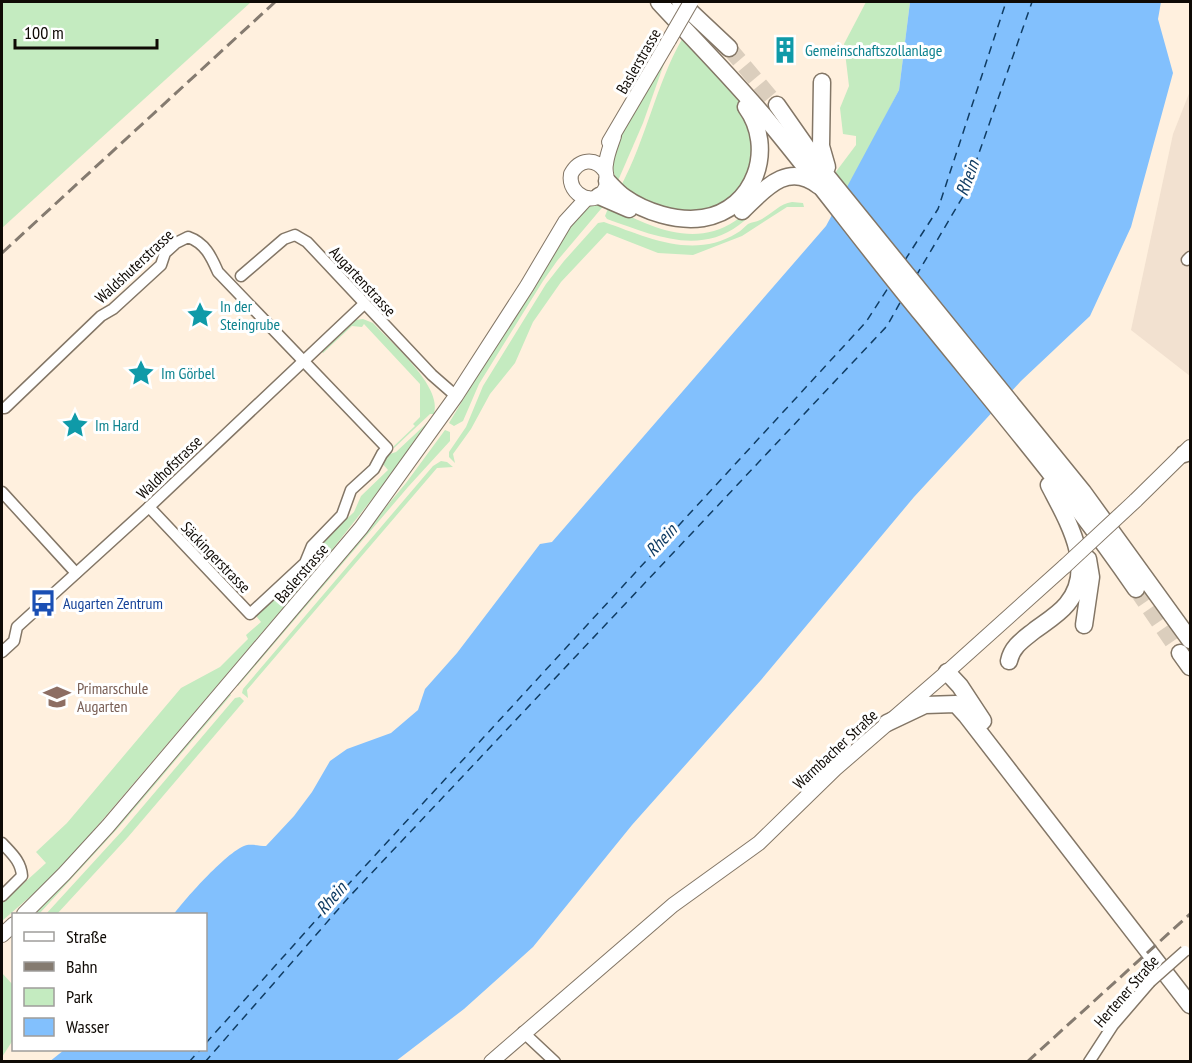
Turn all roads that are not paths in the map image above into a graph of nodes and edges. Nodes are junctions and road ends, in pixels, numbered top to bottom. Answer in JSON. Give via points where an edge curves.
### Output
{"nodes":[{"id":1,"x":659,"y":2,"type":"edge"},
{"id":2,"x":680,"y":2,"type":"edge"},
{"id":3,"x":691,"y":2,"type":"edge"},
{"id":4,"x":690,"y":35,"type":"junction"},
{"id":5,"x":729,"y":48,"type":"tunnel mouth"},
{"id":6,"x":822,"y":82,"type":"dead end"},
{"id":7,"x":777,"y":105,"type":"tunnel mouth"},
{"id":8,"x":614,"y":136,"type":"junction"},
{"id":9,"x":593,"y":162,"type":"junction"},
{"id":10,"x":824,"y":177,"type":"junction"},
{"id":11,"x":600,"y":187,"type":"junction"},
{"id":12,"x":572,"y":188,"type":"junction"},
{"id":13,"x":565,"y":222,"type":"junction"},
{"id":14,"x":241,"y":276,"type":"dead end"},
{"id":15,"x":916,"y":297,"type":"junction"},
{"id":16,"x":364,"y":304,"type":"junction"},
{"id":17,"x":304,"y":359,"type":"junction"},
{"id":18,"x":456,"y":396,"type":"junction"},
{"id":19,"x":2,"y":408,"type":"edge"},
{"id":20,"x":1014,"y":418,"type":"junction"},
{"id":21,"x":1028,"y":445,"type":"junction"},
{"id":22,"x":1188,"y":451,"type":"edge"},
{"id":23,"x":1053,"y":476,"type":"junction"},
{"id":24,"x":2,"y":492,"type":"edge"},
{"id":25,"x":148,"y":507,"type":"junction"},
{"id":26,"x":1078,"y":511,"type":"junction"},
{"id":27,"x":1095,"y":546,"type":"dead end"},
{"id":28,"x":76,"y":573,"type":"junction"},
{"id":29,"x":1136,"y":589,"type":"tunnel mouth"},
{"id":30,"x":1165,"y":602,"type":"junction"},
{"id":31,"x":1191,"y":620,"type":"edge"},
{"id":32,"x":1084,"y":625,"type":"dead end"},
{"id":33,"x":1185,"y":646,"type":"edge"},
{"id":34,"x":2,"y":652,"type":"edge"},
{"id":35,"x":1009,"y":661,"type":"dead end"},
{"id":36,"x":1191,"y":668,"type":"edge"},
{"id":37,"x":947,"y":672,"type":"junction"},
{"id":38,"x":956,"y":704,"type":"junction"},
{"id":39,"x":887,"y":723,"type":"junction"},
{"id":40,"x":2,"y":843,"type":"edge"},
{"id":41,"x":2,"y":896,"type":"edge"},
{"id":42,"x":26,"y":913,"type":"edge"},
{"id":43,"x":1188,"y":948,"type":"edge"},
{"id":44,"x":1191,"y":998,"type":"edge"},
{"id":45,"x":1191,"y":1005,"type":"edge"},
{"id":46,"x":523,"y":1032,"type":"junction"},
{"id":47,"x":491,"y":1062,"type":"edge"},
{"id":48,"x":555,"y":1062,"type":"edge"},
{"id":49,"x":1089,"y":1062,"type":"edge"}],
"edges":[{"from":1,"to":4,"type":"highway"},
{"from":2,"to":5,"type":"highway"},
{"from":3,"to":8,"type":"main road","name":"Baslerstrasse","bridge":true},
{"from":4,"to":10,"type":"highway"},
{"from":4,"to":11,"type":"highway","via":[[757,124],[760,162],[747,191],[724,211],[691,219],[654,212]]},
{"from":6,"to":10,"type":"highway"},
{"from":7,"to":10,"type":"highway"},
{"from":8,"to":9,"type":"main road","name":"Baslerstrasse"},
{"from":8,"to":11,"type":"main road","name":"Baslerstrasse"},
{"from":9,"to":11,"type":"main road","via":[[602,167]]},
{"from":9,"to":12,"type":"main road","via":[[581,163],[573,170]]},
{"from":10,"to":11,"type":"highway","via":[[814,182],[783,177],[775,180],[733,218],[696,228],[656,223],[615,201]]},
{"from":10,"to":15,"type":"highway"},
{"from":10,"to":15,"type":"highway","via":[[848,201]]},
{"from":11,"to":12,"type":"main road","via":[[580,197]]},
{"from":11,"to":13,"type":"main road","name":"Baslerstrasse"},
{"from":12,"to":13,"type":"main road","name":"Baslerstrasse"},
{"from":13,"to":18,"type":"main road","name":"Baslerstrasse"},
{"from":14,"to":16,"type":"street","name":"Augartenstrasse","via":[[284,238],[295,236],[307,242]]},
{"from":15,"to":20,"type":"highway"},
{"from":16,"to":17,"type":"street","name":"Waldhofstrasse"},
{"from":16,"to":18,"type":"street","name":"Augartenstrasse"},
{"from":17,"to":19,"type":"street","name":"Waldshuterstrasse","via":[[218,272],[210,253],[188,237],[165,253],[161,265]]},
{"from":17,"to":25,"type":"street","name":"Waldhofstrasse"},
{"from":17,"to":25,"type":"street","name":"Säckingerstrasse","via":[[387,448],[374,470],[351,490],[342,515],[312,546],[305,563],[250,614]]},
{"from":18,"to":42,"type":"main road","name":"Baslerstrasse","via":[[361,528],[108,826]]},
{"from":20,"to":21,"type":"highway"},
{"from":20,"to":30,"type":"highway","via":[[1083,492]]},
{"from":21,"to":23,"type":"highway"},
{"from":21,"to":35,"type":"highway","via":[[1065,517],[1081,563],[1080,578],[1065,607],[1014,647]]},
{"from":22,"to":37,"type":"main road","name":"Warmbacher Straße","bridge":true},
{"from":23,"to":26,"type":"highway"},
{"from":23,"to":32,"type":"highway","via":[[1089,563],[1090,588]]},
{"from":24,"to":28,"type":"street"},
{"from":25,"to":28,"type":"street","name":"Waldhofstrasse"},
{"from":26,"to":27,"type":"highway"},
{"from":26,"to":29,"type":"highway"},
{"from":28,"to":34,"type":"street","name":"Waldhofstrasse","via":[[16,627],[14,641]]},
{"from":30,"to":31,"type":"highway"},
{"from":30,"to":33,"type":"highway"},
{"from":33,"to":36,"type":"highway"},
{"from":37,"to":38,"type":"highway","via":[[948,694]]},
{"from":37,"to":39,"type":"main road","name":"Warmbacher Straße"},
{"from":37,"to":44,"type":"highway"},
{"from":38,"to":39,"type":"highway","via":[[925,705]]},
{"from":38,"to":45,"type":"highway"},
{"from":39,"to":46,"type":"main road","name":"Warmbacher Straße","via":[[759,843],[673,905]]},
{"from":40,"to":41,"type":"street","via":[[18,860],[22,876]]},
{"from":43,"to":49,"type":"street","name":"Hertener Straße","bridge":true,"via":[[1150,982],[1113,1025]]},
{"from":46,"to":47,"type":"main road","name":"Warmbacher Straße"},
{"from":46,"to":48,"type":"street"}]}
